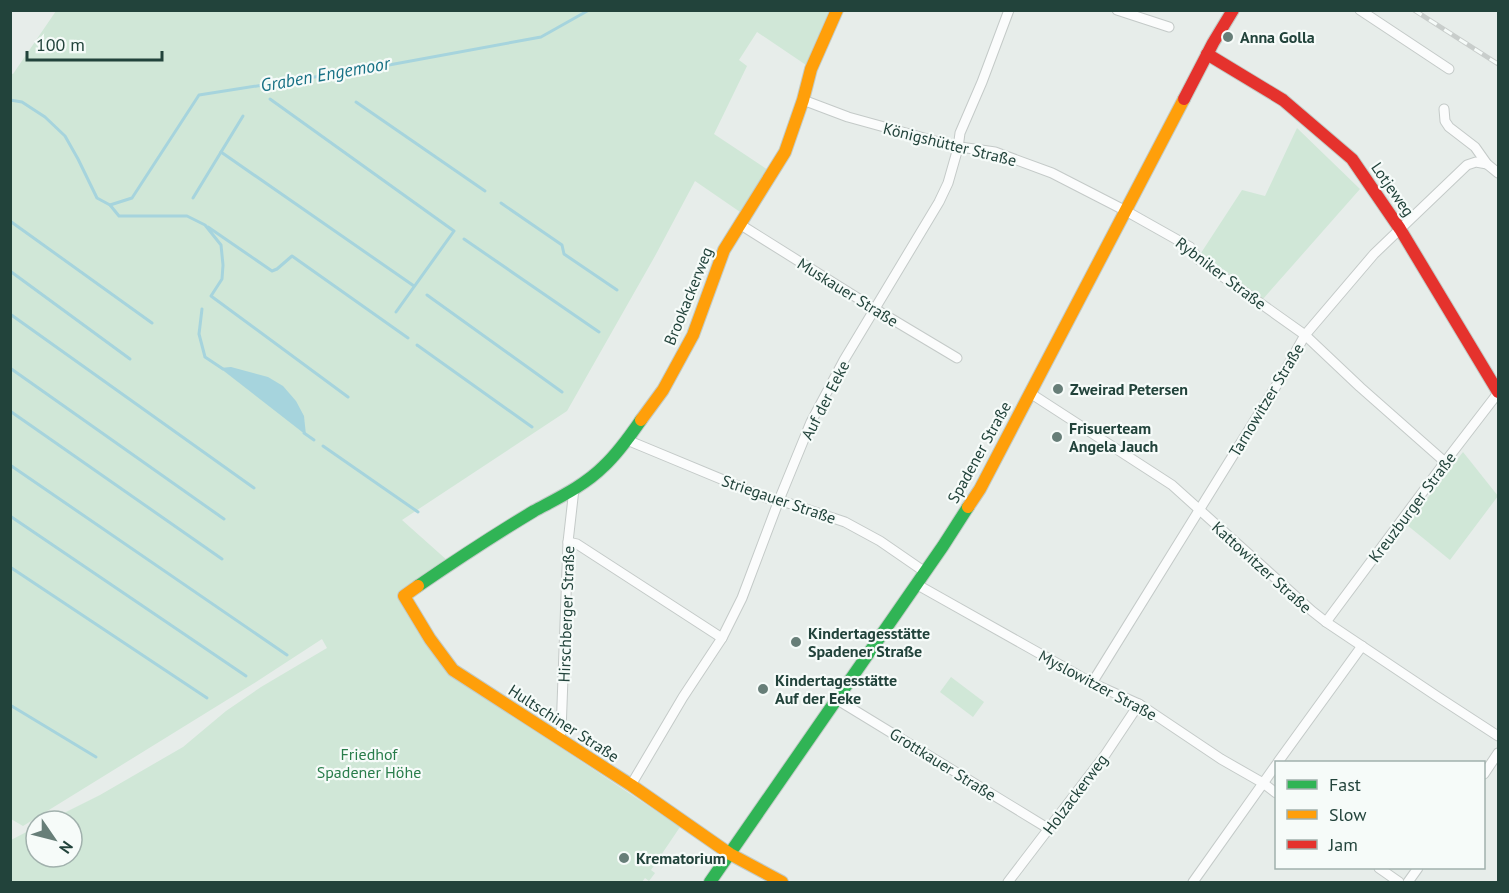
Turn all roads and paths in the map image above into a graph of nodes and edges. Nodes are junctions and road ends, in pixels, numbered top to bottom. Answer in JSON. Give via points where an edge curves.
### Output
{"nodes":[{"id":1,"x":837,"y":10,"type":"edge"},
{"id":2,"x":1009,"y":10,"type":"edge"},
{"id":3,"x":1117,"y":10,"type":"edge"},
{"id":4,"x":1233,"y":10,"type":"edge"},
{"id":5,"x":1360,"y":10,"type":"edge"},
{"id":6,"x":1169,"y":27,"type":"dead end"},
{"id":7,"x":1208,"y":54,"type":"junction"},
{"id":8,"x":1449,"y":69,"type":"dead end"},
{"id":9,"x":803,"y":100,"type":"junction"},
{"id":10,"x":1444,"y":109,"type":"dead end"},
{"id":11,"x":958,"y":147,"type":"junction"},
{"id":12,"x":1487,"y":164,"type":"junction"},
{"id":13,"x":1498,"y":173,"type":"edge"},
{"id":14,"x":1126,"y":211,"type":"junction"},
{"id":15,"x":741,"y":225,"type":"junction"},
{"id":16,"x":1400,"y":229,"type":"junction"},
{"id":17,"x":875,"y":309,"type":"junction"},
{"id":18,"x":1305,"y":335,"type":"junction"},
{"id":19,"x":957,"y":358,"type":"dead end"},
{"id":20,"x":1030,"y":393,"type":"junction"},
{"id":21,"x":1498,"y":393,"type":"edge"},
{"id":22,"x":627,"y":440,"type":"junction"},
{"id":23,"x":1444,"y":462,"type":"junction"},
{"id":24,"x":574,"y":489,"type":"junction"},
{"id":25,"x":779,"y":500,"type":"junction"},
{"id":26,"x":1198,"y":510,"type":"junction"},
{"id":27,"x":568,"y":542,"type":"junction"},
{"id":28,"x":925,"y":572,"type":"junction"},
{"id":29,"x":916,"y":584,"type":"junction"},
{"id":30,"x":404,"y":596,"type":"joint"},
{"id":31,"x":1326,"y":622,"type":"junction"},
{"id":32,"x":722,"y":638,"type":"junction"},
{"id":33,"x":1362,"y":646,"type":"junction"},
{"id":34,"x":1092,"y":683,"type":"junction"},
{"id":35,"x":837,"y":699,"type":"junction"},
{"id":36,"x":1139,"y":704,"type":"junction"},
{"id":37,"x":1498,"y":736,"type":"edge"},
{"id":38,"x":557,"y":738,"type":"junction"},
{"id":39,"x":1498,"y":753,"type":"edge"},
{"id":40,"x":1279,"y":761,"type":"edge"},
{"id":41,"x":1275,"y":767,"type":"edge"},
{"id":42,"x":1485,"y":772,"type":"edge"},
{"id":43,"x":1263,"y":783,"type":"junction"},
{"id":44,"x":631,"y":785,"type":"junction"},
{"id":45,"x":1275,"y":792,"type":"edge"},
{"id":46,"x":1049,"y":829,"type":"junction"},
{"id":47,"x":730,"y":854,"type":"junction"},
{"id":48,"x":1382,"y":869,"type":"edge"},
{"id":49,"x":1417,"y":869,"type":"edge"},
{"id":50,"x":710,"y":882,"type":"edge"},
{"id":51,"x":782,"y":882,"type":"edge"},
{"id":52,"x":1008,"y":882,"type":"edge"},
{"id":53,"x":1193,"y":882,"type":"edge"},
{"id":54,"x":1399,"y":882,"type":"edge"},
{"id":55,"x":1408,"y":882,"type":"edge"}],
"edges":[{"from":1,"to":9,"type":"street","name":"Brookackerweg","via":[[812,66]]},
{"from":2,"to":11,"type":"street","name":"Auf der Eeke","via":[[960,133]]},
{"from":3,"to":6,"type":"street"},
{"from":4,"to":7,"type":"street","name":"Spadener Straße"},
{"from":5,"to":8,"type":"street"},
{"from":7,"to":14,"type":"street","name":"Spadener Straße"},
{"from":7,"to":16,"type":"street","name":"Lotjeweg","via":[[1283,100],[1352,159]]},
{"from":9,"to":11,"type":"street","name":"Königshütter Straße","via":[[848,117]]},
{"from":9,"to":15,"type":"street","name":"Brookackerweg","via":[[785,152]]},
{"from":10,"to":12,"type":"street","via":[[1449,127],[1475,147]]},
{"from":11,"to":14,"type":"street","name":"Königshütter Straße","via":[[995,152],[1052,173]]},
{"from":11,"to":17,"type":"street","name":"Auf der Eeke","via":[[939,202]]},
{"from":12,"to":13,"type":"street"},
{"from":12,"to":16,"type":"street","name":"Tarnowitzer Straße","via":[[1467,165]]},
{"from":14,"to":18,"type":"street","name":"Rybniker Straße","via":[[1190,247],[1198,259]]},
{"from":14,"to":20,"type":"street","name":"Spadener Straße"},
{"from":15,"to":17,"type":"street","name":"Muskauer Straße"},
{"from":15,"to":22,"type":"street","name":"Brookackerweg","via":[[724,250],[693,335],[663,390]]},
{"from":16,"to":18,"type":"street","name":"Tarnowitzer Straße"},
{"from":16,"to":21,"type":"street","name":"Lotjeweg"},
{"from":17,"to":19,"type":"street","name":"Muskauer Straße"},
{"from":17,"to":25,"type":"street","name":"Auf der Eeke","via":[[811,422]]},
{"from":18,"to":23,"type":"street","name":"Rybniker Straße"},
{"from":18,"to":26,"type":"street","name":"Tarnowitzer Straße"},
{"from":20,"to":26,"type":"street","name":"Kattowitzer Straße","via":[[1172,485]]},
{"from":20,"to":28,"type":"street","name":"Spadener Straße","via":[[980,489]]},
{"from":21,"to":23,"type":"street","name":"Kreuzburger Straße"},
{"from":22,"to":24,"type":"street","name":"Brookackerweg","via":[[603,467]]},
{"from":22,"to":25,"type":"street","name":"Striegauer Straße"},
{"from":23,"to":31,"type":"street","name":"Kreuzburger Straße"},
{"from":24,"to":27,"type":"street","name":"Hirschberger Straße"},
{"from":24,"to":30,"type":"street","name":"Brookackerweg"},
{"from":25,"to":28,"type":"street","name":"Striegauer Straße","via":[[845,522]]},
{"from":25,"to":32,"type":"street","name":"Auf der Eeke","via":[[742,598]]},
{"from":26,"to":31,"type":"street","name":"Kattowitzer Straße"},
{"from":26,"to":34,"type":"street","name":"Tarnowitzer Straße"},
{"from":27,"to":32,"type":"street","via":[[577,544]]},
{"from":27,"to":38,"type":"street","name":"Hirschberger Straße","via":[[561,732]]},
{"from":28,"to":29,"type":"street","name":"Spadener Straße"},
{"from":29,"to":34,"type":"street","name":"Myslowitzer Straße"},
{"from":29,"to":35,"type":"street","name":"Spadener Straße"},
{"from":30,"to":38,"type":"street","name":"Hultschiner Straße","via":[[453,670]]},
{"from":31,"to":33,"type":"street","name":"Kattowitzer Straße"},
{"from":32,"to":44,"type":"street","name":"Auf der Eeke"},
{"from":33,"to":37,"type":"street","name":"Kattowitzer Straße"},
{"from":33,"to":40,"type":"street"},
{"from":34,"to":36,"type":"street","name":"Myslowitzer Straße"},
{"from":35,"to":46,"type":"street","name":"Grottkauer Straße"},
{"from":35,"to":47,"type":"street","name":"Spadener Straße"},
{"from":36,"to":43,"type":"street","name":"Myslowitzer Straße"},
{"from":36,"to":46,"type":"street","name":"Holzackerweg"},
{"from":38,"to":44,"type":"street","name":"Hultschiner Straße"},
{"from":39,"to":42,"type":"street"},
{"from":41,"to":43,"type":"street"},
{"from":43,"to":45,"type":"street","name":"Myslowitzer Straße"},
{"from":43,"to":53,"type":"street"},
{"from":44,"to":47,"type":"street","name":"Hultschiner Straße"},
{"from":46,"to":52,"type":"street","name":"Holzackerweg"},
{"from":47,"to":50,"type":"street","name":"Spadener Straße"},
{"from":47,"to":51,"type":"street","name":"Hultschiner Straße"},
{"from":48,"to":54,"type":"street"},
{"from":49,"to":55,"type":"street"}]}
